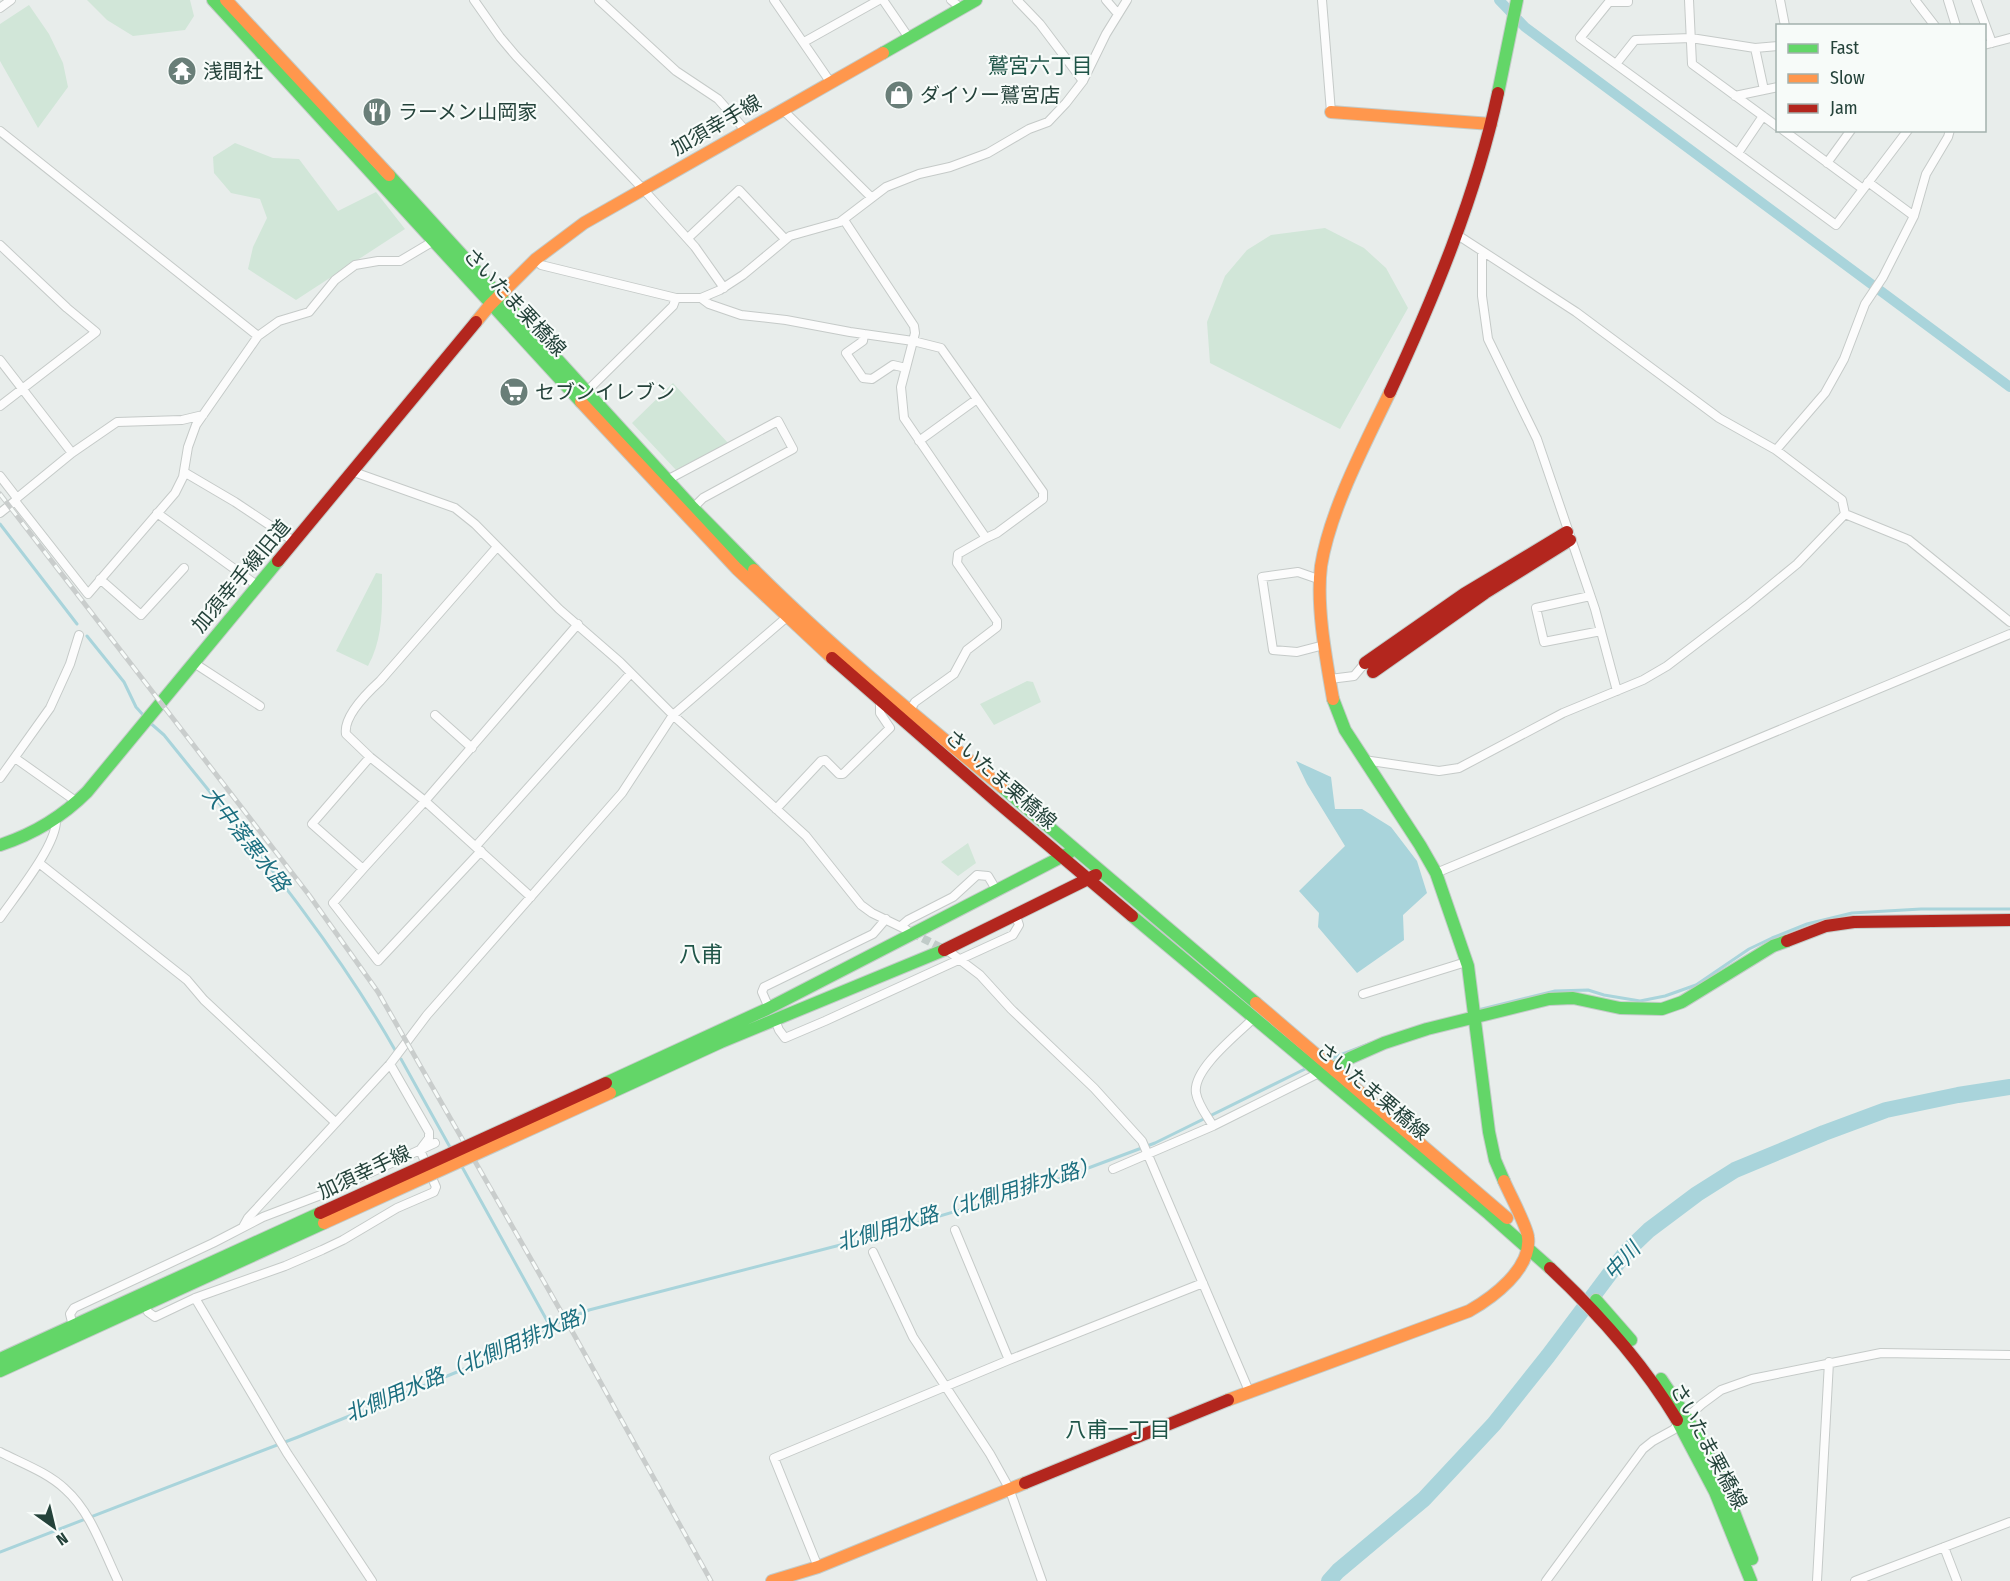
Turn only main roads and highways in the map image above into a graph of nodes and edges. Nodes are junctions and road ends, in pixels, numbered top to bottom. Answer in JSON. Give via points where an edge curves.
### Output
{"nodes":[{"id":1,"x":213,"y":0,"type":"edge"},
{"id":2,"x":226,"y":0,"type":"edge"},
{"id":3,"x":976,"y":0,"type":"edge"},
{"id":4,"x":956,"y":4,"type":"edge"},
{"id":5,"x":1516,"y":4,"type":"edge"},
{"id":6,"x":236,"y":6,"type":"edge"},
{"id":7,"x":1331,"y":112,"type":"road end"},
{"id":8,"x":1491,"y":124,"type":"junction"},
{"id":9,"x":500,"y":295,"type":"junction"},
{"id":10,"x":490,"y":305,"type":"junction"},
{"id":11,"x":1569,"y":536,"type":"road end"},
{"id":12,"x":1369,"y":667,"type":"road end"},
{"id":13,"x":882,"y":694,"type":"junction"},
{"id":14,"x":0,"y":845,"type":"edge"},
{"id":15,"x":1075,"y":849,"type":"junction"},
{"id":16,"x":1062,"y":857,"type":"junction"},
{"id":17,"x":1102,"y":871,"type":"junction"},
{"id":18,"x":1089,"y":880,"type":"junction"},
{"id":19,"x":2010,"y":920,"type":"edge"},
{"id":20,"x":1473,"y":1013,"type":"junction"},
{"id":21,"x":1321,"y":1066,"type":"junction"},
{"id":22,"x":608,"y":1088,"type":"junction"},
{"id":23,"x":322,"y":1218,"type":"junction"},
{"id":24,"x":1528,"y":1242,"type":"junction"},
{"id":25,"x":0,"y":1359,"type":"edge"},
{"id":26,"x":0,"y":1371,"type":"edge"},
{"id":27,"x":1682,"y":1421,"type":"junction"},
{"id":28,"x":795,"y":1578,"type":"edge"},
{"id":29,"x":772,"y":1581,"type":"edge"},
{"id":30,"x":1751,"y":1581,"type":"edge"},
{"id":31,"x":1760,"y":1581,"type":"edge"}],
"edges":[{"from":1,"to":10,"type":"main road","name":"さいたま栗橋線"},
{"from":2,"to":6,"type":"main road","name":"さいたま栗橋線"},
{"from":3,"to":4,"type":"main road","name":"加須幸手線"},
{"from":4,"to":9,"type":"main road","name":"加須幸手線","via":[[909,38],[568,234]]},
{"from":5,"to":8,"type":"main road"},
{"from":6,"to":9,"type":"main road","name":"さいたま栗橋線"},
{"from":7,"to":8,"type":"main road"},
{"from":8,"to":20,"type":"main road","via":[[1456,234],[1327,537],[1321,580],[1324,645],[1334,699],[1345,730],[1436,873],[1466,962]]},
{"from":9,"to":10,"type":"main road","name":"加須幸手線"},
{"from":9,"to":13,"type":"main road","name":"さいたま栗橋線","via":[[693,508]]},
{"from":10,"to":13,"type":"main road","name":"さいたま栗橋線","via":[[787,617]]},
{"from":10,"to":14,"type":"main road","name":"加須幸手線旧道","via":[[77,802],[56,820]]},
{"from":11,"to":12,"type":"main road","via":[[1516,560],[1471,589]]},
{"from":13,"to":15,"type":"main road","name":"さいたま栗橋線","via":[[910,710]]},
{"from":13,"to":16,"type":"main road","name":"さいたま栗橋線"},
{"from":15,"to":16,"type":"main road","name":"加須幸手線"},
{"from":15,"to":17,"type":"main road","name":"さいたま栗橋線"},
{"from":16,"to":18,"type":"main road","name":"さいたま栗橋線"},
{"from":16,"to":22,"type":"main road","name":"加須幸手線"},
{"from":17,"to":18,"type":"main road","name":"加須幸手線"},
{"from":17,"to":21,"type":"main road","name":"さいたま栗橋線"},
{"from":18,"to":21,"type":"main road","name":"さいたま栗橋線","via":[[1255,1017]]},
{"from":18,"to":22,"type":"main road","name":"加須幸手線","via":[[960,943]]},
{"from":19,"to":20,"type":"main road","via":[[1854,922],[1826,926],[1773,946],[1689,998],[1662,1009],[1620,1008],[1573,998]]},
{"from":20,"to":21,"type":"main road"},
{"from":20,"to":24,"type":"main road","via":[[1495,1161]]},
{"from":21,"to":24,"type":"main road","name":"さいたま栗橋線"},
{"from":22,"to":23,"type":"main road","name":"加須幸手線","bridge":true},
{"from":23,"to":25,"type":"main road","name":"加須幸手線"},
{"from":23,"to":26,"type":"main road","name":"加須幸手線"},
{"from":24,"to":27,"type":"main road","name":"さいたま栗橋線","via":[[1610,1323]]},
{"from":24,"to":28,"type":"main road","via":[[1509,1282],[1477,1307],[1249,1391]]},
{"from":27,"to":30,"type":"main road","name":"さいたま栗橋線"},
{"from":27,"to":31,"type":"main road","name":"さいたま栗橋線","via":[[1721,1478]]},
{"from":28,"to":29,"type":"main road"}]}
